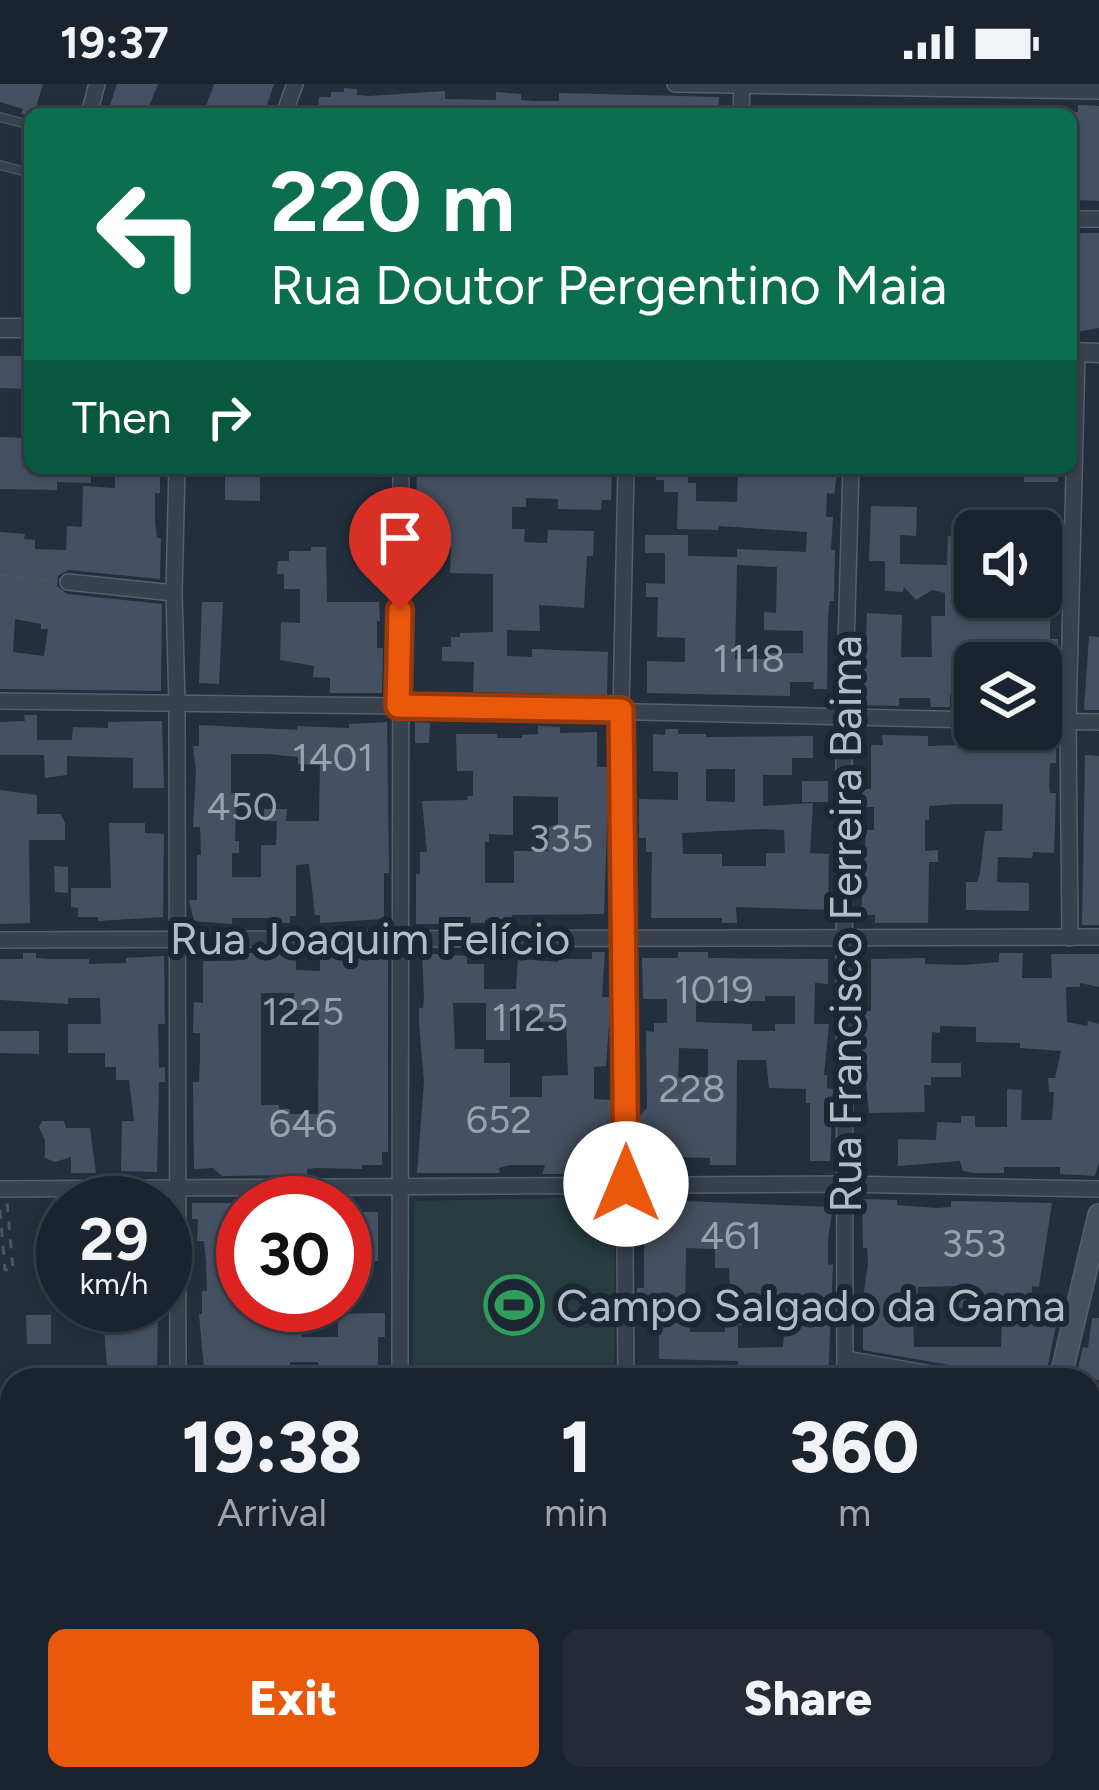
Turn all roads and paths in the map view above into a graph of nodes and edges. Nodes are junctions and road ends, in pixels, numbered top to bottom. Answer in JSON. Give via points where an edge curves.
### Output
{"nodes":[{"id":1,"x":675,"y":84,"type":"edge"},
{"id":2,"x":742,"y":87,"type":"edge"},
{"id":3,"x":1099,"y":92,"type":"edge"},
{"id":4,"x":177,"y":474,"type":"edge"},
{"id":5,"x":401,"y":474,"type":"edge"},
{"id":6,"x":626,"y":474,"type":"edge"},
{"id":7,"x":851,"y":474,"type":"edge"},
{"id":8,"x":1072,"y":474,"type":"edge"},
{"id":9,"x":0,"y":575,"type":"edge"},
{"id":10,"x":68,"y":582,"type":"joint"},
{"id":11,"x":174,"y":592,"type":"junction"},
{"id":12,"x":0,"y":701,"type":"edge"},
{"id":13,"x":177,"y":703,"type":"junction"},
{"id":14,"x":398,"y":706,"type":"junction"},
{"id":15,"x":621,"y":710,"type":"junction"},
{"id":16,"x":844,"y":718,"type":"junction"},
{"id":17,"x":954,"y":720,"type":"edge"},
{"id":18,"x":1062,"y":722,"type":"edge"},
{"id":19,"x":1068,"y":722,"type":"junction"},
{"id":20,"x":1099,"y":722,"type":"edge"},
{"id":21,"x":845,"y":935,"type":"junction"},
{"id":22,"x":401,"y":936,"type":"junction"},
{"id":23,"x":624,"y":936,"type":"junction"},
{"id":24,"x":1099,"y":937,"type":"edge"},
{"id":25,"x":1070,"y":938,"type":"junction"},
{"id":26,"x":177,"y":939,"type":"junction"},
{"id":27,"x":0,"y":940,"type":"edge"},
{"id":28,"x":177,"y":1176,"type":"edge"},
{"id":29,"x":626,"y":1184,"type":"junction"},
{"id":30,"x":842,"y":1184,"type":"junction"},
{"id":31,"x":400,"y":1186,"type":"junction"},
{"id":32,"x":192,"y":1187,"type":"edge"},
{"id":33,"x":3,"y":1189,"type":"edge"},
{"id":34,"x":36,"y":1189,"type":"edge"},
{"id":35,"x":1099,"y":1189,"type":"edge"},
{"id":36,"x":0,"y":1210,"type":"edge"},
{"id":37,"x":1099,"y":1215,"type":"edge"},
{"id":38,"x":178,"y":1332,"type":"edge"},
{"id":39,"x":845,"y":1359,"type":"junction"},
{"id":40,"x":178,"y":1368,"type":"edge"},
{"id":41,"x":400,"y":1368,"type":"edge"},
{"id":42,"x":626,"y":1368,"type":"edge"},
{"id":43,"x":845,"y":1368,"type":"edge"},
{"id":44,"x":896,"y":1368,"type":"edge"},
{"id":45,"x":1063,"y":1368,"type":"edge"}],
"edges":[{"from":1,"to":2,"type":"street"},
{"from":2,"to":3,"type":"street"},
{"from":4,"to":11,"type":"street"},
{"from":5,"to":14,"type":"street"},
{"from":6,"to":15,"type":"street"},
{"from":7,"to":16,"type":"street","name":"Rua Francisco Ferreira Baima"},
{"from":8,"to":19,"type":"street"},
{"from":9,"to":10,"type":"path"},
{"from":10,"to":11,"type":"street"},
{"from":11,"to":13,"type":"street"},
{"from":12,"to":13,"type":"street"},
{"from":13,"to":14,"type":"street"},
{"from":13,"to":26,"type":"street"},
{"from":14,"to":15,"type":"street"},
{"from":14,"to":22,"type":"street"},
{"from":15,"to":16,"type":"street"},
{"from":15,"to":23,"type":"street"},
{"from":16,"to":17,"type":"street"},
{"from":16,"to":21,"type":"street","name":"Rua Francisco Ferreira Baima"},
{"from":18,"to":19,"type":"street"},
{"from":19,"to":20,"type":"street"},
{"from":19,"to":25,"type":"street"},
{"from":21,"to":23,"type":"street","name":"Rua Joaquim Felício"},
{"from":21,"to":25,"type":"street","name":"Rua Joaquim Felício"},
{"from":21,"to":30,"type":"street","name":"Rua Francisco Ferreira Baima"},
{"from":22,"to":23,"type":"street","name":"Rua Joaquim Felício"},
{"from":22,"to":26,"type":"street","name":"Rua Joaquim Felício"},
{"from":22,"to":31,"type":"street"},
{"from":23,"to":29,"type":"street"},
{"from":24,"to":25,"type":"street","name":"Rua Joaquim Felício"},
{"from":26,"to":27,"type":"street","name":"Rua Joaquim Felício"},
{"from":26,"to":28,"type":"street"},
{"from":29,"to":30,"type":"street"},
{"from":29,"to":31,"type":"street"},
{"from":29,"to":42,"type":"street"},
{"from":30,"to":35,"type":"street"},
{"from":30,"to":39,"type":"street","name":"Rua Francisco Ferreira Baima"},
{"from":31,"to":32,"type":"street"},
{"from":31,"to":41,"type":"street"},
{"from":33,"to":34,"type":"street"},
{"from":33,"to":36,"type":"path","via":[[14,1270],[5,1270]]},
{"from":37,"to":45,"type":"main road"},
{"from":38,"to":40,"type":"street"},
{"from":39,"to":43,"type":"street","name":"Rua Francisco Ferreira Baima"},
{"from":39,"to":44,"type":"street"}]}
